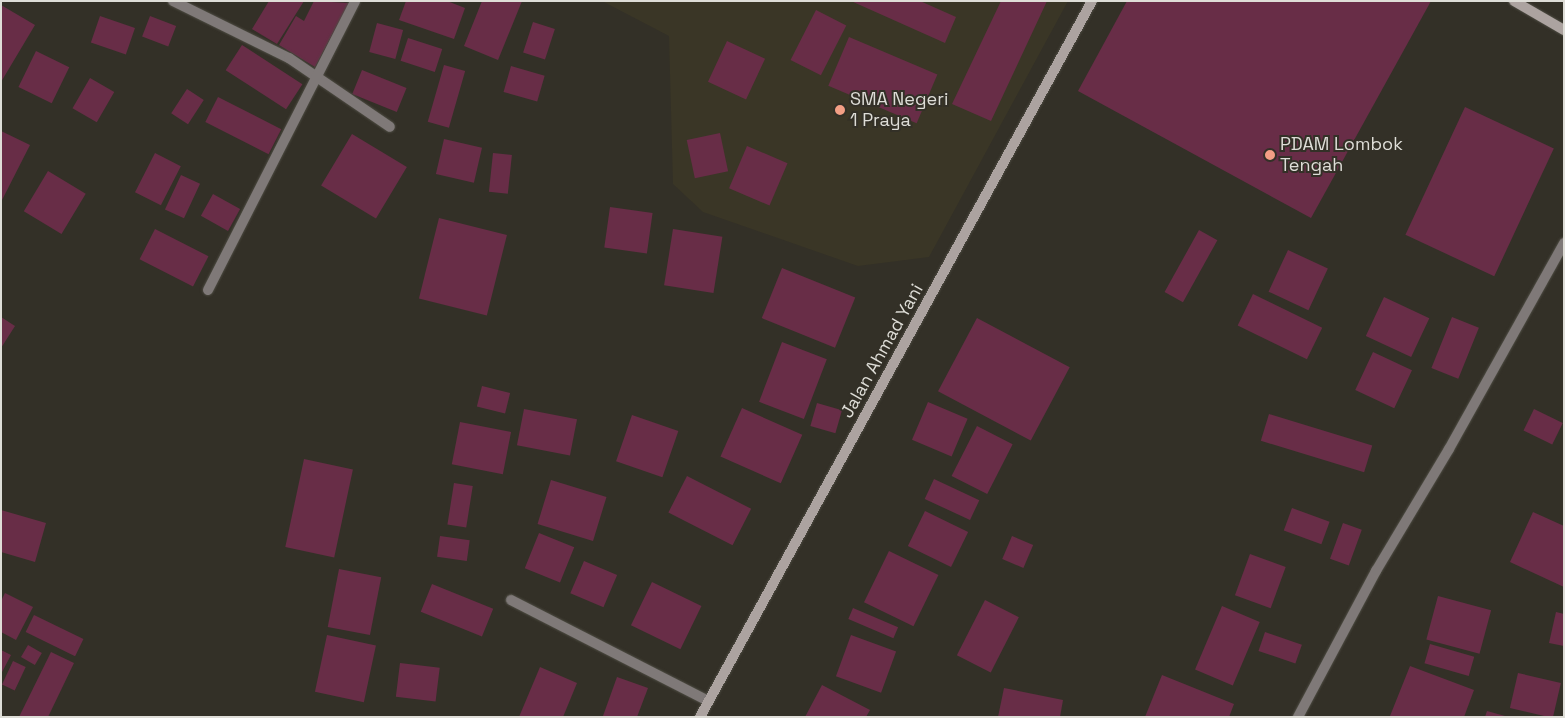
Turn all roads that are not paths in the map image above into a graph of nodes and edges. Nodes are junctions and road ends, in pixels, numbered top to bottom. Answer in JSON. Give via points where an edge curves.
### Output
{"nodes":[{"id":1,"x":173,"y":1,"type":"edge"},
{"id":2,"x":355,"y":1,"type":"edge"},
{"id":3,"x":1092,"y":1,"type":"edge"},
{"id":4,"x":1514,"y":1,"type":"edge"},
{"id":5,"x":1564,"y":30,"type":"edge"},
{"id":6,"x":320,"y":75,"type":"junction"},
{"id":7,"x":390,"y":126,"type":"dead end"},
{"id":8,"x":1564,"y":243,"type":"edge"},
{"id":9,"x":208,"y":290,"type":"dead end"},
{"id":10,"x":510,"y":600,"type":"dead end"},
{"id":11,"x":708,"y":702,"type":"junction"},
{"id":12,"x":700,"y":717,"type":"edge"},
{"id":13,"x":1298,"y":717,"type":"edge"}],
"edges":[{"from":1,"to":6,"type":"street"},
{"from":2,"to":6,"type":"street"},
{"from":3,"to":11,"type":"street","name":"Jalan Ahmad Yani"},
{"from":4,"to":5,"type":"street"},
{"from":6,"to":7,"type":"street"},
{"from":6,"to":9,"type":"street"},
{"from":8,"to":13,"type":"street","via":[[1449,449],[1376,571]]},
{"from":10,"to":11,"type":"street"},
{"from":11,"to":12,"type":"street","name":"Jalan Ahmad Yani"}]}
